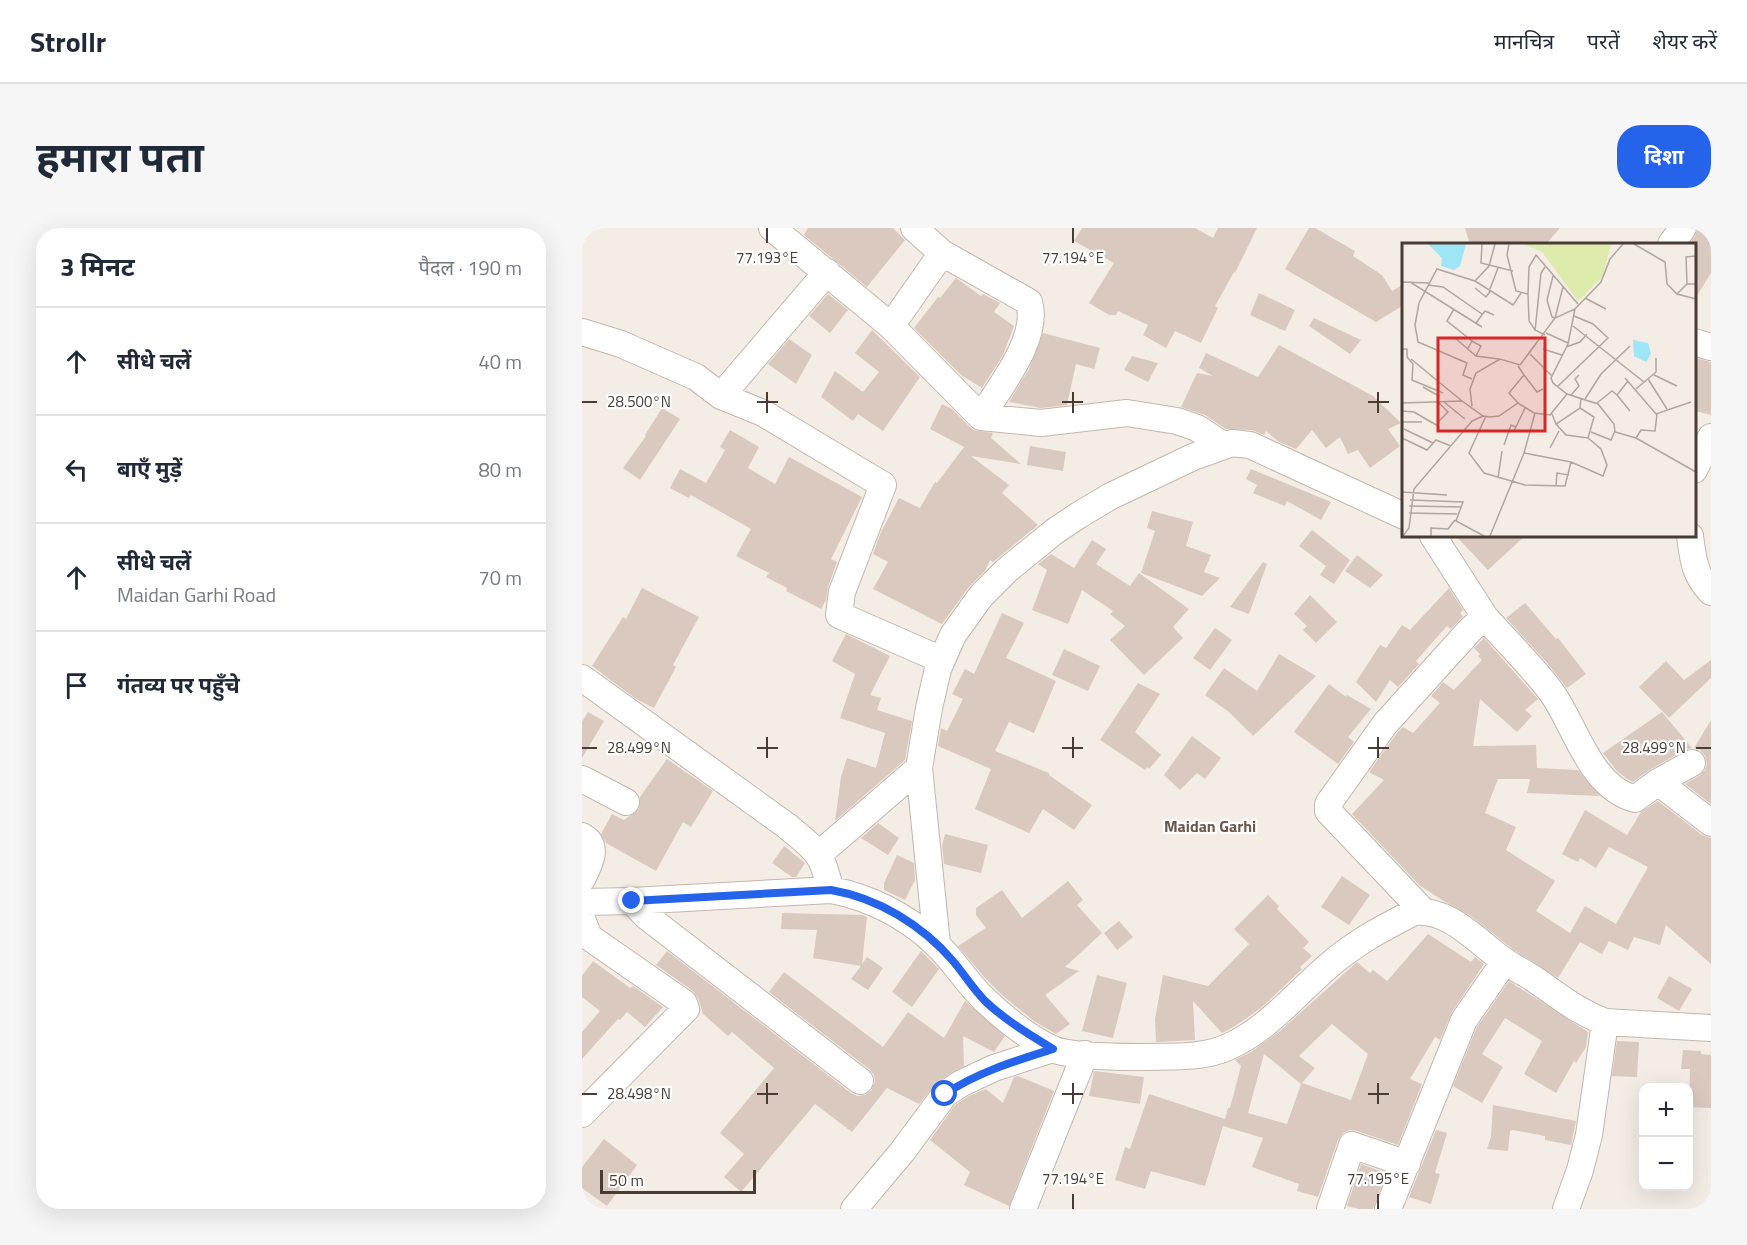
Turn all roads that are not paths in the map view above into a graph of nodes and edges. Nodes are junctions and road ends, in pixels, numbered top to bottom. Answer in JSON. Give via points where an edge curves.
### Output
{"nodes":[{"id":1,"x":772,"y":228,"type":"edge"},
{"id":2,"x":914,"y":228,"type":"edge"},
{"id":3,"x":1683,"y":228,"type":"edge"},
{"id":4,"x":1672,"y":243,"type":"edge"},
{"id":5,"x":942,"y":253,"type":"junction"},
{"id":6,"x":826,"y":272,"type":"junction"},
{"id":7,"x":891,"y":326,"type":"junction"},
{"id":8,"x":582,"y":332,"type":"edge"},
{"id":9,"x":1696,"y":342,"type":"edge"},
{"id":10,"x":1711,"y":347,"type":"edge"},
{"id":11,"x":722,"y":396,"type":"junction"},
{"id":12,"x":981,"y":417,"type":"junction"},
{"id":13,"x":1711,"y":437,"type":"edge"},
{"id":14,"x":1223,"y":445,"type":"junction"},
{"id":15,"x":1696,"y":468,"type":"edge"},
{"id":16,"x":1402,"y":515,"type":"edge"},
{"id":17,"x":1434,"y":537,"type":"edge"},
{"id":18,"x":1690,"y":537,"type":"edge"},
{"id":19,"x":1711,"y":592,"type":"edge"},
{"id":20,"x":1485,"y":617,"type":"junction"},
{"id":21,"x":942,"y":660,"type":"junction"},
{"id":22,"x":582,"y":678,"type":"edge"},
{"id":23,"x":1692,"y":763,"type":"dead end"},
{"id":24,"x":920,"y":768,"type":"junction"},
{"id":25,"x":582,"y":779,"type":"edge"},
{"id":26,"x":1658,"y":782,"type":"junction"},
{"id":27,"x":626,"y":802,"type":"dead end"},
{"id":28,"x":1711,"y":824,"type":"edge"},
{"id":29,"x":582,"y":836,"type":"edge"},
{"id":30,"x":818,"y":855,"type":"junction"},
{"id":31,"x":582,"y":879,"type":"edge"},
{"id":32,"x":842,"y":892,"type":"junction"},
{"id":33,"x":632,"y":901,"type":"junction"},
{"id":34,"x":582,"y":902,"type":"edge"},
{"id":35,"x":1423,"y":911,"type":"junction"},
{"id":36,"x":582,"y":919,"type":"edge"},
{"id":37,"x":937,"y":944,"type":"junction"},
{"id":38,"x":1505,"y":961,"type":"junction"},
{"id":39,"x":1605,"y":1022,"type":"junction"},
{"id":40,"x":1711,"y":1028,"type":"edge"},
{"id":41,"x":1053,"y":1049,"type":"junction"},
{"id":42,"x":1085,"y":1054,"type":"junction"},
{"id":43,"x":860,"y":1081,"type":"dead end"},
{"id":44,"x":582,"y":1114,"type":"edge"},
{"id":45,"x":1407,"y":1164,"type":"junction"},
{"id":46,"x":854,"y":1209,"type":"edge"},
{"id":47,"x":1023,"y":1209,"type":"edge"},
{"id":48,"x":1330,"y":1209,"type":"edge"},
{"id":49,"x":1388,"y":1209,"type":"edge"},
{"id":50,"x":1566,"y":1209,"type":"edge"}],
"edges":[{"from":1,"to":6,"type":"street"},
{"from":2,"to":5,"type":"street"},
{"from":3,"to":4,"type":"street"},
{"from":5,"to":7,"type":"street"},
{"from":5,"to":12,"type":"street","via":[[1029,302],[1031,309],[1029,334]]},
{"from":6,"to":7,"type":"street"},
{"from":6,"to":11,"type":"street"},
{"from":7,"to":12,"type":"street"},
{"from":8,"to":11,"type":"street","via":[[621,344],[696,377]]},
{"from":9,"to":10,"type":"street"},
{"from":11,"to":21,"type":"street","via":[[763,413],[883,485],[842,592],[839,615]]},
{"from":12,"to":14,"type":"street","via":[[1041,423],[1126,413],[1177,421],[1197,428]]},
{"from":13,"to":15,"type":"street"},
{"from":14,"to":16,"type":"street","via":[[1250,445]]},
{"from":14,"to":21,"type":"street","via":[[1111,496],[1055,531],[981,596],[953,635]]},
{"from":17,"to":20,"type":"street"},
{"from":18,"to":19,"type":"street","via":[[1694,566]]},
{"from":20,"to":26,"type":"street","via":[[1552,694],[1580,747],[1605,780],[1624,796],[1635,799]]},
{"from":20,"to":35,"type":"street","via":[[1385,724],[1328,804],[1328,811]]},
{"from":21,"to":24,"type":"street","via":[[929,708]]},
{"from":22,"to":30,"type":"street","via":[[787,826]]},
{"from":23,"to":26,"type":"street"},
{"from":24,"to":30,"type":"street"},
{"from":24,"to":37,"type":"street"},
{"from":25,"to":27,"type":"street"},
{"from":26,"to":28,"type":"street"},
{"from":29,"to":31,"type":"street","via":[[592,847]]},
{"from":30,"to":32,"type":"street"},
{"from":32,"to":33,"type":"street"},
{"from":32,"to":37,"type":"street","via":[[877,904]]},
{"from":33,"to":34,"type":"street"},
{"from":33,"to":43,"type":"street","via":[[646,916]]},
{"from":35,"to":38,"type":"street","via":[[1453,921]]},
{"from":35,"to":42,"type":"street","via":[[1367,936],[1263,1025],[1226,1048],[1202,1055]]},
{"from":36,"to":44,"type":"street","via":[[589,937],[684,1003],[686,1009]]},
{"from":37,"to":41,"type":"street","via":[[985,1000]]},
{"from":38,"to":39,"type":"street","via":[[1578,1011]]},
{"from":38,"to":45,"type":"street","via":[[1464,1020]]},
{"from":39,"to":40,"type":"street"},
{"from":39,"to":50,"type":"street","via":[[1589,1135]]},
{"from":41,"to":42,"type":"street"},
{"from":41,"to":46,"type":"street","via":[[994,1068],[945,1094]]},
{"from":42,"to":47,"type":"street"},
{"from":45,"to":48,"type":"street","via":[[1352,1145]]},
{"from":45,"to":49,"type":"street"}]}
